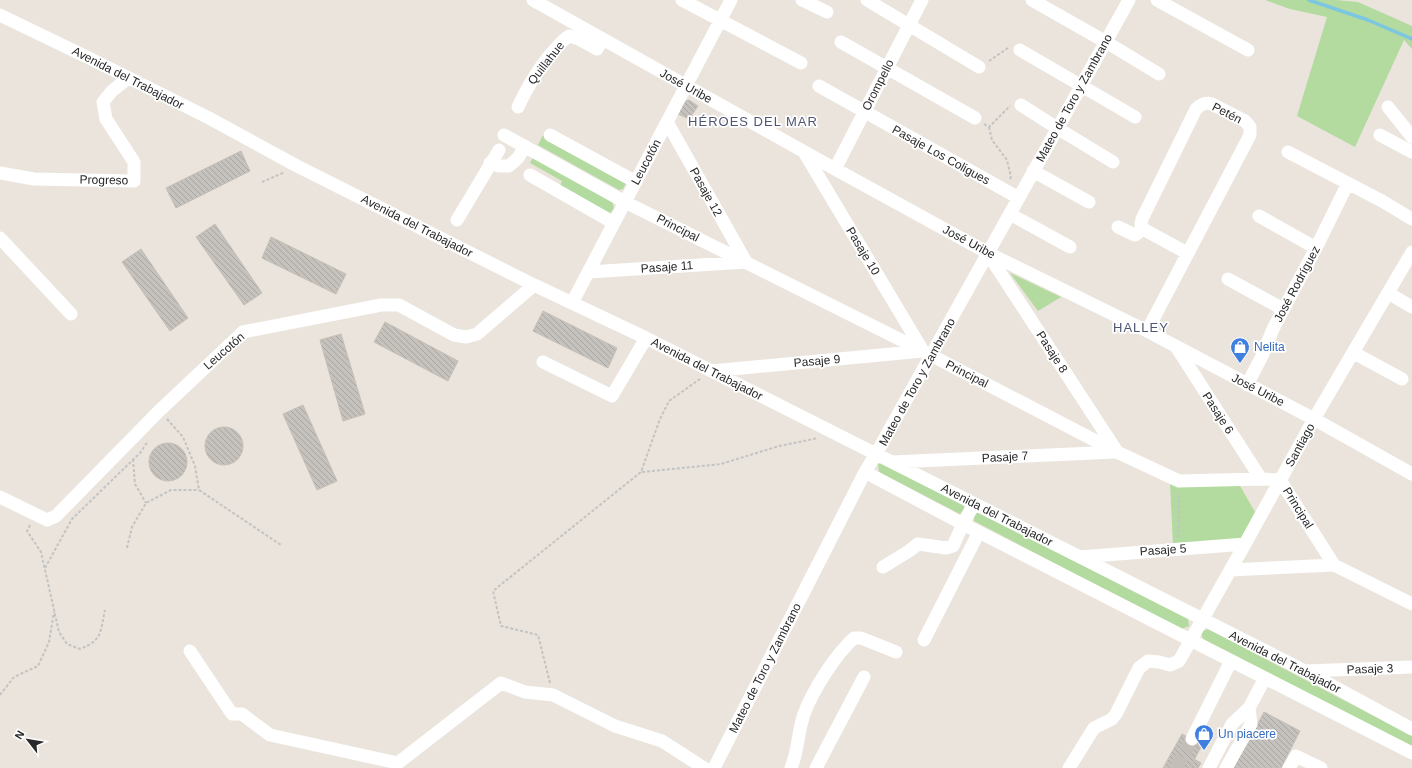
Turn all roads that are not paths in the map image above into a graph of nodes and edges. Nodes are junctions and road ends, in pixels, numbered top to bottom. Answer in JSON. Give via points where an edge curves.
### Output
{"nodes":[{"id":1,"x":533,"y":0,"type":"edge"},
{"id":2,"x":682,"y":0,"type":"edge"},
{"id":3,"x":731,"y":0,"type":"edge"},
{"id":4,"x":802,"y":0,"type":"edge"},
{"id":5,"x":867,"y":0,"type":"edge"},
{"id":6,"x":922,"y":0,"type":"edge"},
{"id":7,"x":1032,"y":0,"type":"edge"},
{"id":8,"x":1129,"y":0,"type":"edge"},
{"id":9,"x":1157,"y":0,"type":"edge"},
{"id":10,"x":827,"y":12,"type":"dead end"},
{"id":11,"x":0,"y":15,"type":"edge"},
{"id":12,"x":720,"y":20,"type":"junction"},
{"id":13,"x":910,"y":26,"type":"junction"},
{"id":14,"x":602,"y":40,"type":"junction"},
{"id":15,"x":841,"y":42,"type":"dead end"},
{"id":16,"x":1106,"y":42,"type":"junction"},
{"id":17,"x":1020,"y":50,"type":"road end"},
{"id":18,"x":1248,"y":50,"type":"dead end"},
{"id":19,"x":801,"y":63,"type":"dead end"},
{"id":20,"x":979,"y":67,"type":"road end"},
{"id":21,"x":886,"y":69,"type":"junction"},
{"id":22,"x":1159,"y":74,"type":"dead end"},
{"id":23,"x":128,"y":78,"type":"junction"},
{"id":24,"x":1081,"y":85,"type":"junction"},
{"id":25,"x":686,"y":86,"type":"junction"},
{"id":26,"x":819,"y":86,"type":"dead end"},
{"id":27,"x":1021,"y":105,"type":"road end"},
{"id":28,"x":518,"y":107,"type":"dead end"},
{"id":29,"x":1388,"y":107,"type":"dead end"},
{"id":30,"x":864,"y":112,"type":"junction"},
{"id":31,"x":1135,"y":117,"type":"dead end"},
{"id":32,"x":975,"y":118,"type":"road end"},
{"id":33,"x":1396,"y":118,"type":"junction"},
{"id":34,"x":667,"y":122,"type":"junction"},
{"id":35,"x":1057,"y":128,"type":"junction"},
{"id":36,"x":504,"y":135,"type":"dead end"},
{"id":37,"x":550,"y":135,"type":"dead end"},
{"id":38,"x":1412,"y":137,"type":"edge"},
{"id":39,"x":530,"y":149,"type":"junction"},
{"id":40,"x":498,"y":150,"type":"dead end"},
{"id":41,"x":803,"y":150,"type":"junction"},
{"id":42,"x":1288,"y":152,"type":"dead end"},
{"id":43,"x":1412,"y":152,"type":"edge"},
{"id":44,"x":1113,"y":162,"type":"dead end"},
{"id":45,"x":490,"y":163,"type":"junction"},
{"id":46,"x":835,"y":169,"type":"junction"},
{"id":47,"x":1033,"y":171,"type":"junction"},
{"id":48,"x":0,"y":172,"type":"edge"},
{"id":49,"x":530,"y":175,"type":"dead end"},
{"id":50,"x":636,"y":182,"type":"junction"},
{"id":51,"x":1348,"y":183,"type":"junction"},
{"id":52,"x":1019,"y":198,"type":"junction"},
{"id":53,"x":625,"y":202,"type":"junction"},
{"id":54,"x":1089,"y":202,"type":"dead end"},
{"id":55,"x":1010,"y":214,"type":"junction"},
{"id":56,"x":1259,"y":216,"type":"dead end"},
{"id":57,"x":1412,"y":219,"type":"edge"},
{"id":58,"x":457,"y":220,"type":"dead end"},
{"id":59,"x":614,"y":223,"type":"junction"},
{"id":60,"x":1118,"y":227,"type":"dead end"},
{"id":61,"x":1143,"y":229,"type":"junction"},
{"id":62,"x":0,"y":238,"type":"edge"},
{"id":63,"x":1070,"y":247,"type":"dead end"},
{"id":64,"x":1316,"y":248,"type":"junction"},
{"id":65,"x":1412,"y":252,"type":"edge"},
{"id":66,"x":988,"y":253,"type":"junction"},
{"id":67,"x":1187,"y":253,"type":"junction"},
{"id":68,"x":746,"y":262,"type":"junction"},
{"id":69,"x":589,"y":272,"type":"junction"},
{"id":70,"x":1228,"y":279,"type":"dead end"},
{"id":71,"x":534,"y":285,"type":"junction"},
{"id":72,"x":1388,"y":293,"type":"junction"},
{"id":73,"x":572,"y":303,"type":"junction"},
{"id":74,"x":1412,"y":307,"type":"edge"},
{"id":75,"x":1283,"y":309,"type":"junction"},
{"id":76,"x":71,"y":314,"type":"dead end"},
{"id":77,"x":1147,"y":331,"type":"junction"},
{"id":78,"x":646,"y":338,"type":"junction"},
{"id":79,"x":1176,"y":347,"type":"junction"},
{"id":80,"x":927,"y":353,"type":"junction"},
{"id":81,"x":1354,"y":353,"type":"junction"},
{"id":82,"x":542,"y":362,"type":"dead end"},
{"id":83,"x":711,"y":371,"type":"junction"},
{"id":84,"x":1402,"y":380,"type":"dead end"},
{"id":85,"x":1247,"y":385,"type":"junction"},
{"id":86,"x":1314,"y":419,"type":"junction"},
{"id":87,"x":1117,"y":452,"type":"junction"},
{"id":88,"x":876,"y":454,"type":"junction"},
{"id":89,"x":892,"y":462,"type":"junction"},
{"id":90,"x":865,"y":472,"type":"junction"},
{"id":91,"x":1411,"y":474,"type":"edge"},
{"id":92,"x":1261,"y":479,"type":"junction"},
{"id":93,"x":1280,"y":480,"type":"junction"},
{"id":94,"x":0,"y":497,"type":"edge"},
{"id":95,"x":974,"y":504,"type":"junction"},
{"id":96,"x":963,"y":524,"type":"junction"},
{"id":97,"x":979,"y":532,"type":"junction"},
{"id":98,"x":1245,"y":544,"type":"junction"},
{"id":99,"x":1080,"y":557,"type":"junction"},
{"id":100,"x":1334,"y":565,"type":"junction"},
{"id":101,"x":882,"y":567,"type":"dead end"},
{"id":102,"x":1230,"y":570,"type":"junction"},
{"id":103,"x":1412,"y":604,"type":"edge"},
{"id":104,"x":1202,"y":619,"type":"junction"},
{"id":105,"x":924,"y":640,"type":"dead end"},
{"id":106,"x":1190,"y":640,"type":"junction"},
{"id":107,"x":190,"y":651,"type":"dead end"},
{"id":108,"x":896,"y":652,"type":"dead end"},
{"id":109,"x":1231,"y":661,"type":"junction"},
{"id":110,"x":1412,"y":667,"type":"edge"},
{"id":111,"x":1305,"y":672,"type":"junction"},
{"id":112,"x":864,"y":678,"type":"dead end"},
{"id":113,"x":1266,"y":678,"type":"junction"},
{"id":114,"x":1249,"y":708,"type":"junction"},
{"id":115,"x":1412,"y":729,"type":"edge"},
{"id":116,"x":1192,"y":739,"type":"tunnel mouth"},
{"id":117,"x":1412,"y":753,"type":"edge"},
{"id":118,"x":704,"y":768,"type":"edge"},
{"id":119,"x":714,"y":768,"type":"edge"},
{"id":120,"x":791,"y":768,"type":"edge"},
{"id":121,"x":816,"y":768,"type":"edge"},
{"id":122,"x":1069,"y":768,"type":"edge"},
{"id":123,"x":1209,"y":768,"type":"edge"},
{"id":124,"x":1226,"y":768,"type":"edge"},
{"id":125,"x":1289,"y":768,"type":"edge"},
{"id":126,"x":1321,"y":768,"type":"edge"}],
"edges":[{"from":1,"to":14,"type":"street","name":"José Uribe"},
{"from":2,"to":12,"type":"street"},
{"from":3,"to":12,"type":"street","name":"Leucotón"},
{"from":4,"to":10,"type":"street"},
{"from":5,"to":13,"type":"street"},
{"from":6,"to":13,"type":"street","name":"Orompello"},
{"from":7,"to":16,"type":"street"},
{"from":8,"to":16,"type":"street","name":"Mateo de Toro y Zambrano"},
{"from":9,"to":18,"type":"street"},
{"from":11,"to":23,"type":"street","name":"Avenida del Trabajador"},
{"from":12,"to":19,"type":"street"},
{"from":12,"to":25,"type":"street","name":"Leucotón"},
{"from":13,"to":20,"type":"street"},
{"from":13,"to":21,"type":"street","name":"Orompello"},
{"from":14,"to":25,"type":"street","name":"José Uribe"},
{"from":14,"to":28,"type":"street","name":"Quillahue","via":[[597,49],[569,36],[562,41],[533,77]]},
{"from":15,"to":21,"type":"street"},
{"from":16,"to":22,"type":"street"},
{"from":16,"to":24,"type":"street","name":"Mateo de Toro y Zambrano"},
{"from":17,"to":24,"type":"street"},
{"from":21,"to":30,"type":"street","name":"Orompello"},
{"from":21,"to":32,"type":"street"},
{"from":23,"to":48,"type":"street","name":"Progreso","via":[[103,102],[106,118],[134,162],[134,181],[34,179]]},
{"from":23,"to":71,"type":"street","name":"Avenida del Trabajador"},
{"from":24,"to":31,"type":"street"},
{"from":24,"to":35,"type":"street","name":"Mateo de Toro y Zambrano"},
{"from":25,"to":34,"type":"street","name":"Leucotón"},
{"from":25,"to":41,"type":"street","name":"José Uribe"},
{"from":26,"to":30,"type":"street","name":"Pasaje Los Coligues"},
{"from":27,"to":35,"type":"street"},
{"from":29,"to":33,"type":"street"},
{"from":30,"to":46,"type":"street","name":"Orompello"},
{"from":30,"to":52,"type":"street","name":"Pasaje Los Coligues"},
{"from":33,"to":38,"type":"street"},
{"from":33,"to":43,"type":"street","via":[[1384,137]]},
{"from":34,"to":50,"type":"street","name":"Leucotón"},
{"from":34,"to":68,"type":"street","name":"Pasaje 12"},
{"from":35,"to":44,"type":"street"},
{"from":35,"to":47,"type":"street","name":"Mateo de Toro y Zambrano"},
{"from":36,"to":39,"type":"street","name":"Principal"},
{"from":37,"to":50,"type":"street"},
{"from":39,"to":45,"type":"street","via":[[509,166]]},
{"from":39,"to":53,"type":"street","name":"Principal"},
{"from":40,"to":45,"type":"street"},
{"from":41,"to":46,"type":"street","name":"José Uribe"},
{"from":41,"to":80,"type":"street","name":"Pasaje 10"},
{"from":42,"to":51,"type":"street"},
{"from":45,"to":58,"type":"street"},
{"from":46,"to":66,"type":"street","name":"José Uribe"},
{"from":47,"to":52,"type":"street","name":"Mateo de Toro y Zambrano"},
{"from":47,"to":54,"type":"street"},
{"from":49,"to":59,"type":"street"},
{"from":50,"to":53,"type":"street","name":"Leucotón"},
{"from":51,"to":57,"type":"street"},
{"from":51,"to":64,"type":"street","name":"José Rodríguez"},
{"from":52,"to":55,"type":"street","name":"Mateo de Toro y Zambrano"},
{"from":53,"to":59,"type":"street","name":"Leucotón"},
{"from":53,"to":68,"type":"street","name":"Principal"},
{"from":55,"to":63,"type":"street"},
{"from":55,"to":66,"type":"street","name":"Mateo de Toro y Zambrano"},
{"from":56,"to":64,"type":"street"},
{"from":59,"to":69,"type":"street","name":"Leucotón"},
{"from":60,"to":61,"type":"street","via":[[1135,235]]},
{"from":61,"to":67,"type":"street"},
{"from":61,"to":67,"type":"street","name":"Petén","via":[[1142,219],[1196,109],[1203,103],[1212,104],[1245,121],[1250,127],[1250,135]]},
{"from":62,"to":76,"type":"street"},
{"from":64,"to":75,"type":"street","name":"José Rodríguez"},
{"from":65,"to":72,"type":"street","name":"Santiago"},
{"from":66,"to":77,"type":"street","name":"José Uribe"},
{"from":66,"to":80,"type":"street","name":"Mateo de Toro y Zambrano"},
{"from":66,"to":87,"type":"street","name":"Pasaje 8"},
{"from":67,"to":77,"type":"street","name":"Petén"},
{"from":68,"to":69,"type":"street","name":"Pasaje 11"},
{"from":68,"to":80,"type":"street","name":"Principal"},
{"from":69,"to":73,"type":"street","name":"Leucotón"},
{"from":70,"to":75,"type":"street"},
{"from":71,"to":73,"type":"street","name":"Avenida del Trabajador"},
{"from":71,"to":94,"type":"street","name":"Leucotón","via":[[477,334],[466,337],[454,335],[399,305],[381,305],[243,332],[163,415],[56,516],[47,520]]},
{"from":72,"to":74,"type":"street"},
{"from":72,"to":81,"type":"street","name":"Santiago"},
{"from":73,"to":78,"type":"street","name":"Avenida del Trabajador"},
{"from":75,"to":85,"type":"street","name":"José Rodríguez"},
{"from":77,"to":79,"type":"street","name":"José Uribe"},
{"from":78,"to":82,"type":"street","via":[[612,396]]},
{"from":78,"to":83,"type":"street","name":"Avenida del Trabajador"},
{"from":79,"to":85,"type":"street","name":"José Uribe"},
{"from":79,"to":92,"type":"street","name":"Pasaje 6"},
{"from":80,"to":83,"type":"street","name":"Pasaje 9"},
{"from":80,"to":87,"type":"street","name":"Principal"},
{"from":80,"to":88,"type":"street","name":"Mateo de Toro y Zambrano"},
{"from":81,"to":84,"type":"street"},
{"from":81,"to":86,"type":"street","name":"Santiago"},
{"from":83,"to":88,"type":"street","name":"Avenida del Trabajador"},
{"from":85,"to":86,"type":"street","name":"José Uribe"},
{"from":86,"to":91,"type":"street","name":"José Uribe"},
{"from":86,"to":93,"type":"street","name":"Santiago"},
{"from":87,"to":89,"type":"street","name":"Pasaje 7"},
{"from":87,"to":92,"type":"street","name":"Principal","via":[[1179,481]]},
{"from":88,"to":89,"type":"street","name":"Avenida del Trabajador"},
{"from":88,"to":90,"type":"street","name":"Mateo de Toro y Zambrano"},
{"from":89,"to":95,"type":"street","name":"Avenida del Trabajador"},
{"from":90,"to":96,"type":"street","name":"Avenida del Trabajador"},
{"from":90,"to":119,"type":"street","name":"Mateo de Toro y Zambrano"},
{"from":92,"to":93,"type":"street","name":"Principal"},
{"from":93,"to":98,"type":"street","name":"Santiago"},
{"from":93,"to":100,"type":"street","name":"Principal"},
{"from":95,"to":96,"type":"street"},
{"from":95,"to":99,"type":"street","name":"Avenida del Trabajador"},
{"from":96,"to":97,"type":"street","name":"Avenida del Trabajador"},
{"from":96,"to":101,"type":"street","via":[[953,546],[946,548],[918,544]]},
{"from":97,"to":105,"type":"street"},
{"from":97,"to":106,"type":"street","name":"Avenida del Trabajador"},
{"from":98,"to":99,"type":"street","name":"Pasaje 5"},
{"from":98,"to":102,"type":"street","name":"Santiago"},
{"from":99,"to":104,"type":"street","name":"Avenida del Trabajador"},
{"from":100,"to":102,"type":"street"},
{"from":100,"to":103,"type":"street"},
{"from":102,"to":104,"type":"street","name":"Santiago"},
{"from":104,"to":106,"type":"street","name":"Santiago"},
{"from":104,"to":111,"type":"street","name":"Avenida del Trabajador"},
{"from":106,"to":109,"type":"street","name":"Avenida del Trabajador"},
{"from":106,"to":122,"type":"street","name":"Santiago","via":[[1179,661],[1170,665],[1148,661],[1140,668],[1116,714],[1094,728]]},
{"from":107,"to":118,"type":"street","via":[[232,714],[242,714],[270,735],[398,763],[501,683],[525,692],[553,695],[615,726],[662,741]]},
{"from":108,"to":120,"type":"street","via":[[861,638],[854,638],[845,646],[822,677],[804,714]]},
{"from":109,"to":113,"type":"street","name":"Avenida del Trabajador"},
{"from":109,"to":116,"type":"street"},
{"from":110,"to":111,"type":"street","name":"Pasaje 3"},
{"from":111,"to":115,"type":"street","name":"Avenida del Trabajador"},
{"from":112,"to":121,"type":"street"},
{"from":113,"to":114,"type":"street"},
{"from":113,"to":117,"type":"street","name":"Avenida del Trabajador"},
{"from":114,"to":123,"type":"street","via":[[1232,724]]},
{"from":114,"to":124,"type":"street","via":[[1251,724]]},
{"from":125,"to":126,"type":"street","via":[[1296,756]]}]}
